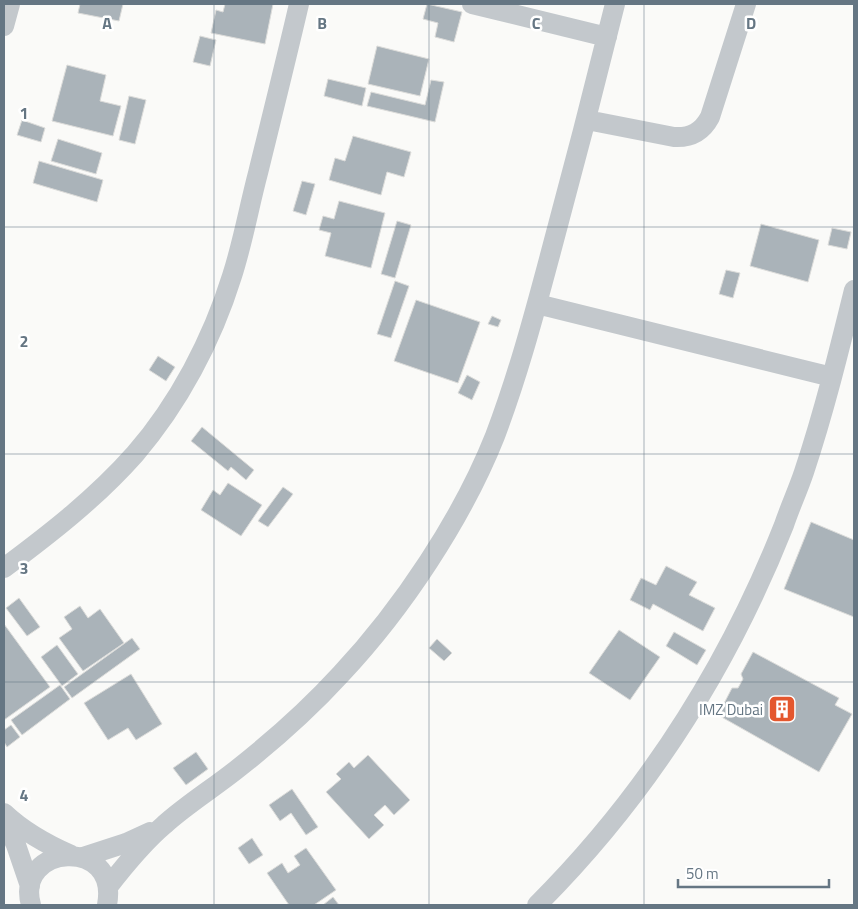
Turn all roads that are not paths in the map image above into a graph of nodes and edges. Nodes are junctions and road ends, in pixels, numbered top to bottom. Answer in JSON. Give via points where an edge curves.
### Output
{"nodes":[{"id":1,"x":10,"y":4,"type":"edge"},
{"id":2,"x":299,"y":4,"type":"edge"},
{"id":3,"x":472,"y":4,"type":"edge"},
{"id":4,"x":615,"y":4,"type":"edge"},
{"id":5,"x":746,"y":4,"type":"edge"},
{"id":6,"x":4,"y":26,"type":"edge"},
{"id":7,"x":607,"y":37,"type":"junction"},
{"id":8,"x":587,"y":120,"type":"junction"},
{"id":9,"x":854,"y":290,"type":"edge"},
{"id":10,"x":537,"y":304,"type":"junction"},
{"id":11,"x":832,"y":377,"type":"junction"},
{"id":12,"x":4,"y":568,"type":"edge"},
{"id":13,"x":4,"y":813,"type":"edge"},
{"id":14,"x":4,"y":820,"type":"edge"},
{"id":15,"x":167,"y":822,"type":"junction"},
{"id":16,"x":77,"y":856,"type":"junction"},
{"id":17,"x":108,"y":896,"type":"edge"},
{"id":18,"x":29,"y":899,"type":"edge"},
{"id":19,"x":537,"y":905,"type":"edge"}],
"edges":[{"from":1,"to":6,"type":"street"},
{"from":2,"to":12,"type":"street","via":[[232,275],[215,323],[193,369],[141,446],[101,490]]},
{"from":3,"to":7,"type":"street"},
{"from":4,"to":7,"type":"street"},
{"from":5,"to":8,"type":"street","via":[[710,117],[702,130],[688,137],[674,137]]},
{"from":7,"to":8,"type":"street"},
{"from":8,"to":10,"type":"street"},
{"from":9,"to":11,"type":"street"},
{"from":10,"to":11,"type":"street"},
{"from":10,"to":15,"type":"street","via":[[518,372],[494,438],[437,547],[387,620],[292,724]]},
{"from":11,"to":19,"type":"street","via":[[804,473],[771,558],[724,656],[672,742],[636,792]]},
{"from":13,"to":16,"type":"street","via":[[31,835]]},
{"from":14,"to":18,"type":"street","via":[[16,845]]},
{"from":15,"to":16,"type":"street","via":[[126,843]]},
{"from":15,"to":17,"type":"street","via":[[136,853]]},
{"from":16,"to":17,"type":"street","via":[[100,869]]},
{"from":16,"to":18,"type":"street","via":[[45,863],[33,878]]}]}
